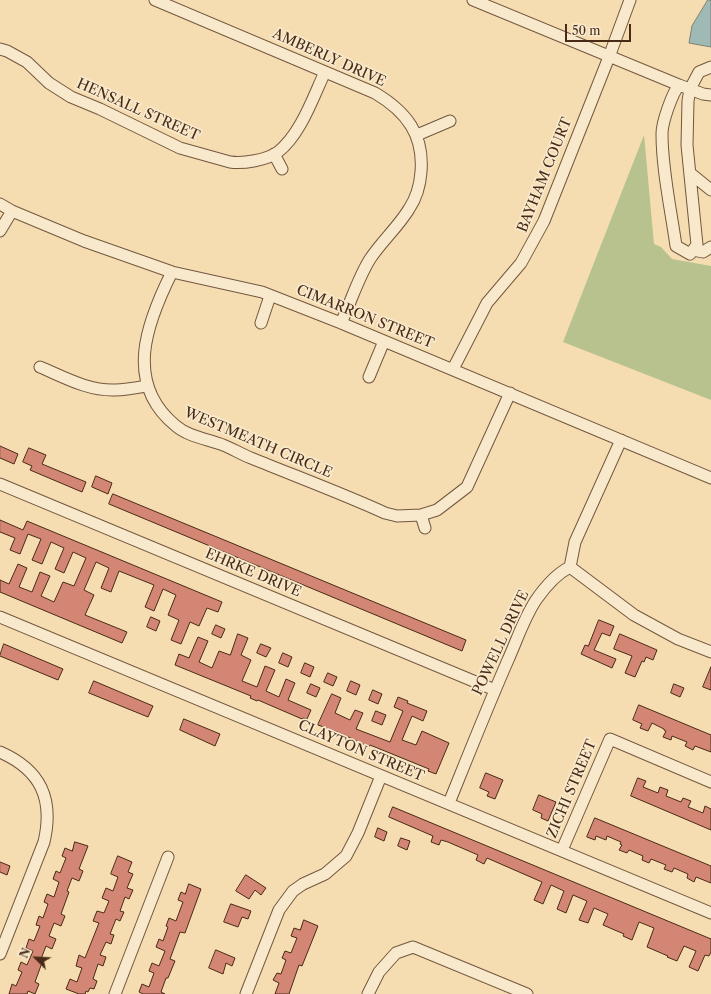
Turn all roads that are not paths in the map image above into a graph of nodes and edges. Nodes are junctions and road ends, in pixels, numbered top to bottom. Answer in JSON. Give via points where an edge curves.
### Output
{"nodes":[{"id":1,"x":155,"y":0,"type":"edge"},
{"id":2,"x":473,"y":0,"type":"edge"},
{"id":3,"x":630,"y":0,"type":"edge"},
{"id":4,"x":492,"y":4,"type":"edge"},
{"id":5,"x":0,"y":49,"type":"edge"},
{"id":6,"x":609,"y":57,"type":"junction"},
{"id":7,"x":711,"y":67,"type":"edge"},
{"id":8,"x":325,"y":72,"type":"junction"},
{"id":9,"x":675,"y":83,"type":"junction"},
{"id":10,"x":690,"y":89,"type":"junction"},
{"id":11,"x":711,"y":95,"type":"edge"},
{"id":12,"x":450,"y":120,"type":"dead end"},
{"id":13,"x":417,"y":135,"type":"junction"},
{"id":14,"x":274,"y":154,"type":"junction"},
{"id":15,"x":282,"y":169,"type":"dead end"},
{"id":16,"x":690,"y":173,"type":"junction"},
{"id":17,"x":711,"y":190,"type":"edge"},
{"id":18,"x":0,"y":204,"type":"edge"},
{"id":19,"x":12,"y":212,"type":"junction"},
{"id":20,"x":0,"y":231,"type":"edge"},
{"id":21,"x":711,"y":246,"type":"edge"},
{"id":22,"x":693,"y":250,"type":"junction"},
{"id":23,"x":172,"y":272,"type":"junction"},
{"id":24,"x":270,"y":296,"type":"junction"},
{"id":25,"x":261,"y":323,"type":"dead end"},
{"id":26,"x":341,"y":323,"type":"junction"},
{"id":27,"x":384,"y":341,"type":"junction"},
{"id":28,"x":40,"y":367,"type":"dead end"},
{"id":29,"x":453,"y":369,"type":"junction"},
{"id":30,"x":370,"y":377,"type":"dead end"},
{"id":31,"x":147,"y":386,"type":"junction"},
{"id":32,"x":510,"y":392,"type":"junction"},
{"id":33,"x":621,"y":440,"type":"junction"},
{"id":34,"x":711,"y":478,"type":"edge"},
{"id":35,"x":0,"y":484,"type":"edge"},
{"id":36,"x":421,"y":515,"type":"junction"},
{"id":37,"x":425,"y":528,"type":"dead end"},
{"id":38,"x":570,"y":567,"type":"junction"},
{"id":39,"x":0,"y":617,"type":"edge"},
{"id":40,"x":711,"y":652,"type":"edge"},
{"id":41,"x":495,"y":690,"type":"junction"},
{"id":42,"x":0,"y":752,"type":"edge"},
{"id":43,"x":381,"y":776,"type":"junction"},
{"id":44,"x":711,"y":782,"type":"edge"},
{"id":45,"x":448,"y":803,"type":"junction"},
{"id":46,"x":562,"y":850,"type":"junction"},
{"id":47,"x":168,"y":857,"type":"dead end"},
{"id":48,"x":711,"y":913,"type":"edge"},
{"id":49,"x":0,"y":954,"type":"edge"},
{"id":50,"x":115,"y":994,"type":"edge"},
{"id":51,"x":246,"y":994,"type":"edge"},
{"id":52,"x":368,"y":994,"type":"edge"},
{"id":53,"x":527,"y":994,"type":"edge"}],
"edges":[{"from":1,"to":8,"type":"street","name":"AMBERLY DRIVE"},
{"from":2,"to":4,"type":"street"},
{"from":3,"to":6,"type":"street","name":"BAYHAM COURT"},
{"from":4,"to":6,"type":"street"},
{"from":5,"to":14,"type":"street","name":"HENSALL STREET","via":[[27,62],[71,97],[180,148],[236,163]]},
{"from":6,"to":9,"type":"street"},
{"from":6,"to":29,"type":"street","name":"BAYHAM COURT","via":[[544,221],[522,263],[487,303]]},
{"from":7,"to":10,"type":"street","via":[[699,72]]},
{"from":8,"to":13,"type":"street","name":"AMBERLY DRIVE","via":[[384,98],[399,110]]},
{"from":8,"to":14,"type":"street","name":"HENSALL STREET","via":[[300,124],[286,144]]},
{"from":9,"to":10,"type":"street"},
{"from":9,"to":22,"type":"street","via":[[662,132],[664,163],[676,246],[690,254]]},
{"from":10,"to":11,"type":"street"},
{"from":10,"to":16,"type":"street","via":[[687,145]]},
{"from":12,"to":13,"type":"street"},
{"from":13,"to":26,"type":"street","name":"AMBERLY DRIVE","via":[[422,164],[418,191],[408,210],[369,260]]},
{"from":14,"to":15,"type":"street"},
{"from":16,"to":17,"type":"street"},
{"from":16,"to":22,"type":"street","via":[[697,245]]},
{"from":18,"to":19,"type":"street","name":"CIMARRON STREET"},
{"from":19,"to":20,"type":"street"},
{"from":19,"to":23,"type":"street","name":"CIMARRON STREET"},
{"from":21,"to":22,"type":"street","via":[[703,252]]},
{"from":23,"to":24,"type":"street","name":"CIMARRON STREET"},
{"from":23,"to":31,"type":"street","name":"WESTMEATH CIRCLE","via":[[148,330],[144,357]]},
{"from":24,"to":25,"type":"street"},
{"from":24,"to":26,"type":"street","name":"CIMARRON STREET"},
{"from":26,"to":27,"type":"street","name":"CIMARRON STREET"},
{"from":27,"to":29,"type":"street","name":"CIMARRON STREET"},
{"from":27,"to":30,"type":"street"},
{"from":28,"to":31,"type":"street","via":[[81,385],[104,390]]},
{"from":29,"to":32,"type":"street","name":"CIMARRON STREET"},
{"from":31,"to":36,"type":"street","name":"WESTMEATH CIRCLE","via":[[165,416],[176,427],[188,433],[223,445],[385,513],[397,516]]},
{"from":32,"to":33,"type":"street","name":"CIMARRON STREET"},
{"from":32,"to":36,"type":"street","name":"WESTMEATH CIRCLE","via":[[467,487],[437,510]]},
{"from":33,"to":34,"type":"street","name":"CIMARRON STREET"},
{"from":33,"to":38,"type":"street","via":[[575,542]]},
{"from":35,"to":41,"type":"street","name":"EHRKE DRIVE"},
{"from":36,"to":37,"type":"street"},
{"from":38,"to":40,"type":"street","via":[[634,615],[678,639]]},
{"from":38,"to":41,"type":"street","name":"POWELL DRIVE","via":[[561,571],[546,586],[536,601]]},
{"from":39,"to":43,"type":"street","name":"CLAYTON STREET"},
{"from":41,"to":45,"type":"street","name":"POWELL DRIVE"},
{"from":42,"to":49,"type":"street","via":[[20,762],[34,775],[44,792],[48,817],[44,842]]},
{"from":43,"to":45,"type":"street","name":"CLAYTON STREET"},
{"from":43,"to":51,"type":"street","via":[[346,856],[325,874],[293,891],[279,910]]},
{"from":44,"to":46,"type":"street","name":"ZICHI STREET","via":[[610,739]]},
{"from":45,"to":46,"type":"street","name":"CLAYTON STREET"},
{"from":46,"to":48,"type":"street","name":"CLAYTON STREET"},
{"from":47,"to":50,"type":"street"},
{"from":52,"to":53,"type":"street","via":[[379,972],[396,953],[413,947]]}]}
